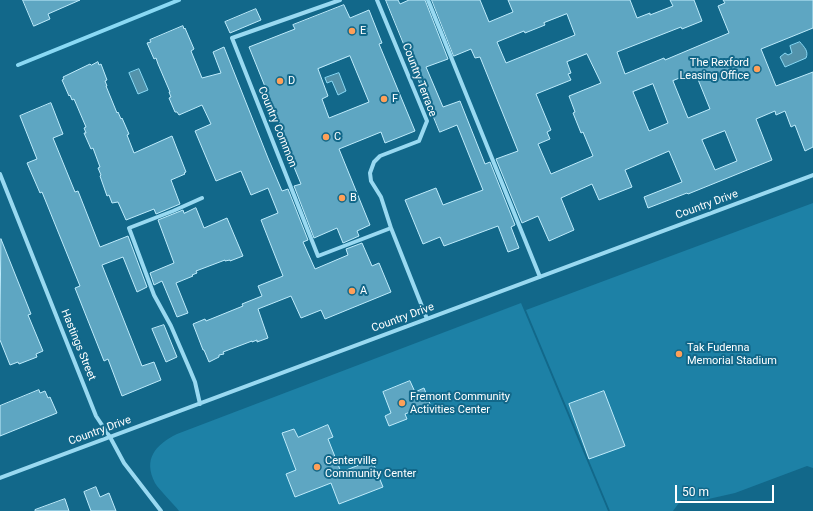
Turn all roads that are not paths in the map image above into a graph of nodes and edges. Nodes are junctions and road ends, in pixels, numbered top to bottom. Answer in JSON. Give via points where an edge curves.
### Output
{"nodes":[{"id":1,"x":340,"y":0,"type":"edge"},
{"id":2,"x":377,"y":0,"type":"edge"},
{"id":3,"x":428,"y":0,"type":"edge"},
{"id":4,"x":0,"y":174,"type":"edge"},
{"id":5,"x":813,"y":175,"type":"edge"},
{"id":6,"x":202,"y":198,"type":"dead end"},
{"id":7,"x":391,"y":228,"type":"junction"},
{"id":8,"x":540,"y":277,"type":"junction"},
{"id":9,"x":427,"y":319,"type":"junction"},
{"id":10,"x":200,"y":404,"type":"junction"},
{"id":11,"x":110,"y":437,"type":"junction"},
{"id":12,"x":0,"y":478,"type":"edge"},
{"id":13,"x":162,"y":511,"type":"edge"}],
"edges":[{"from":1,"to":7,"type":"street","name":"Country Common","via":[[232,38],[318,256]]},
{"from":2,"to":7,"type":"street","name":"Country Terrace","via":[[427,121],[419,141],[380,156],[374,162],[370,173]]},
{"from":3,"to":8,"type":"street"},
{"from":4,"to":11,"type":"street","name":"Hastings Street","via":[[96,416]]},
{"from":5,"to":8,"type":"street","name":"Country Drive"},
{"from":6,"to":10,"type":"street","via":[[129,228],[154,295],[171,326],[195,382]]},
{"from":7,"to":9,"type":"street","name":"Country Terrace"},
{"from":8,"to":9,"type":"street","name":"Country Drive"},
{"from":9,"to":10,"type":"street","name":"Country Drive"},
{"from":10,"to":11,"type":"street","name":"Country Drive"},
{"from":11,"to":12,"type":"street","name":"Country Drive"},
{"from":11,"to":13,"type":"street","name":"Hastings Street","via":[[124,464]]}]}
